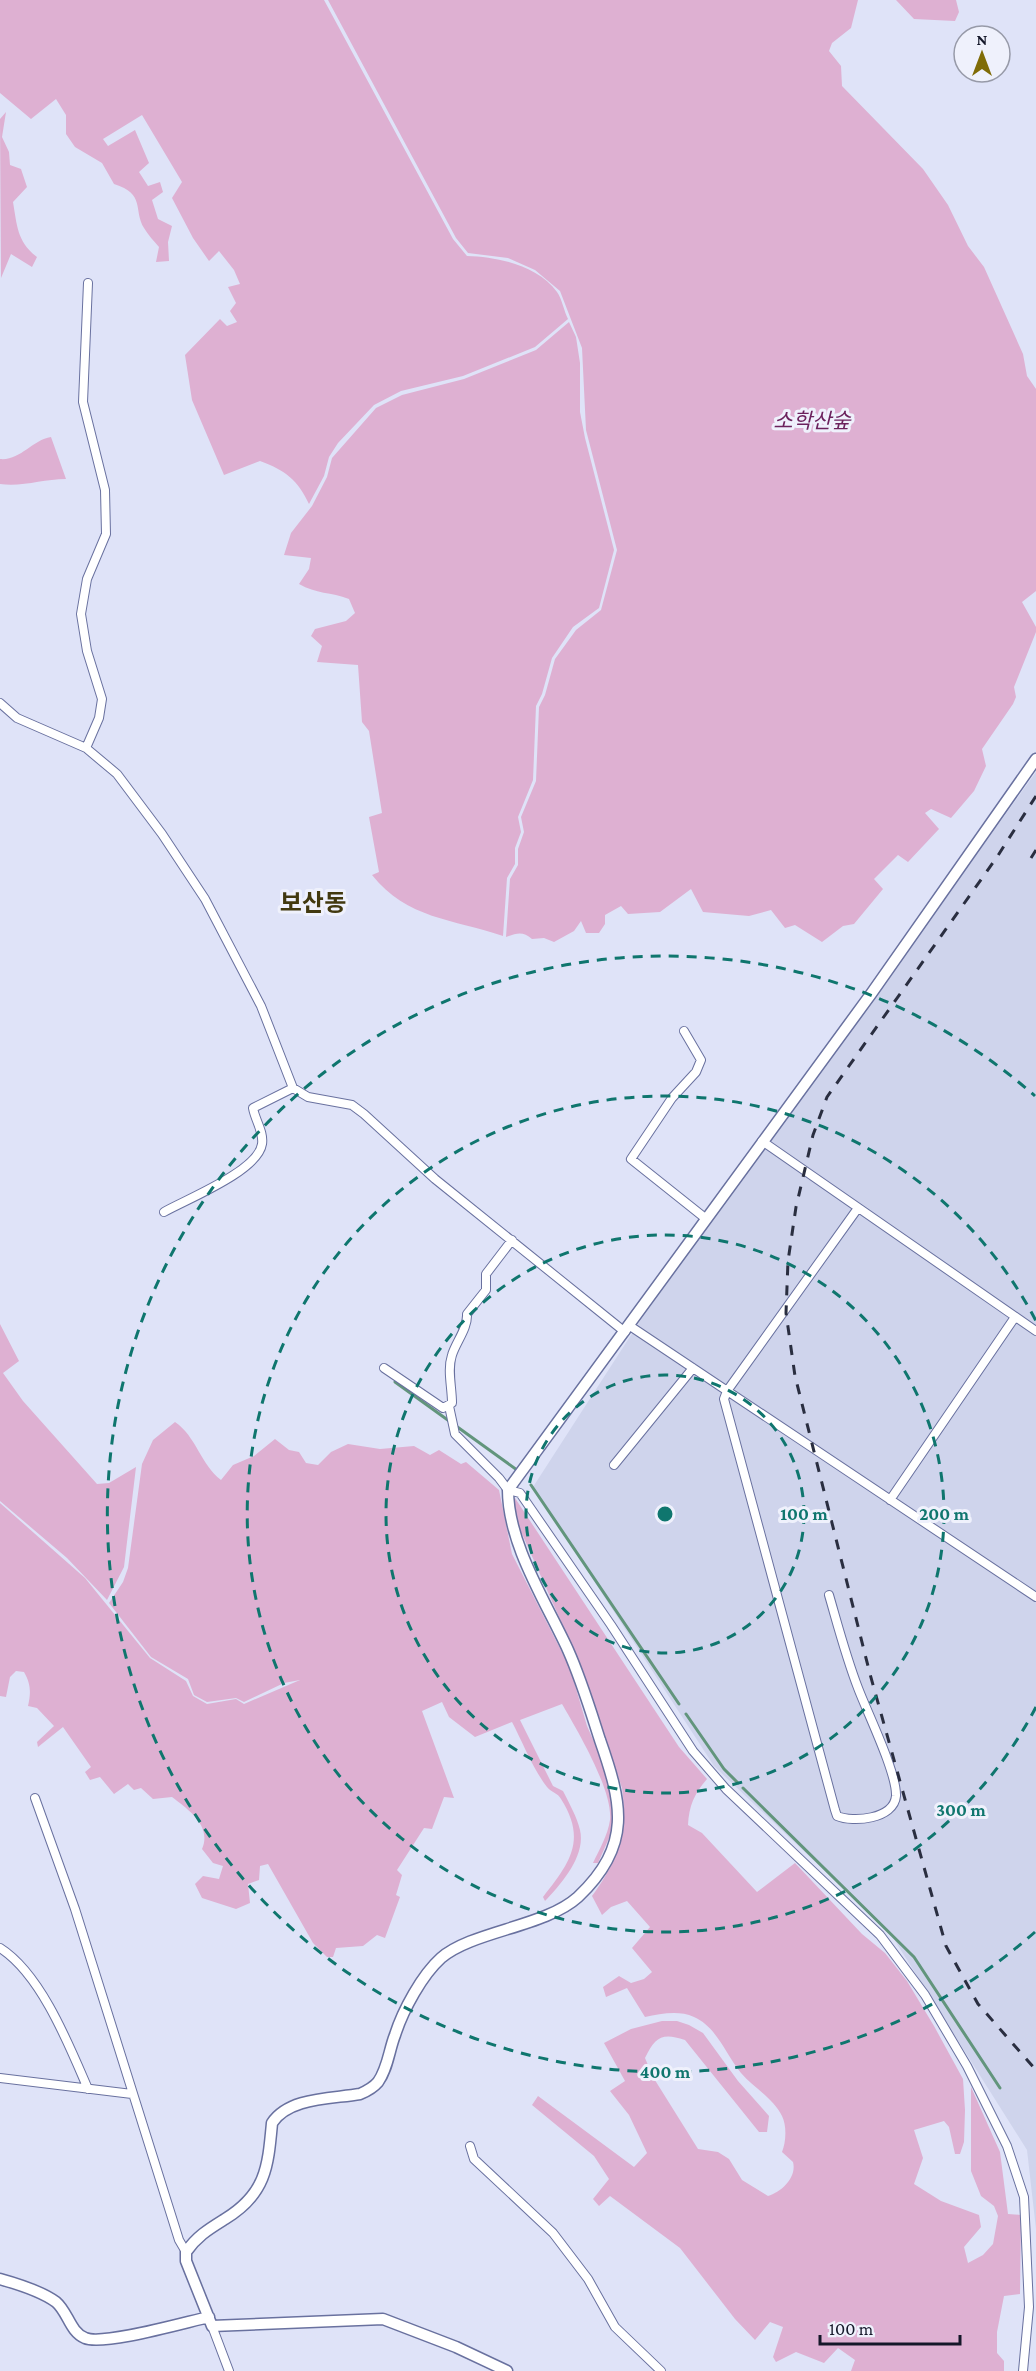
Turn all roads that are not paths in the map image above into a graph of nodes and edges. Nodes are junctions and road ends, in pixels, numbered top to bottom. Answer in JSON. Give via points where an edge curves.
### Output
{"nodes":[{"id":1,"x":88,"y":283,"type":"dead end"},
{"id":2,"x":0,"y":703,"type":"edge"},
{"id":3,"x":86,"y":748,"type":"junction"},
{"id":4,"x":1036,"y":759,"type":"edge"},
{"id":5,"x":684,"y":1031,"type":"dead end"},
{"id":6,"x":293,"y":1088,"type":"junction"},
{"id":7,"x":762,"y":1141,"type":"junction"},
{"id":8,"x":858,"y":1208,"type":"junction"},
{"id":9,"x":164,"y":1212,"type":"dead end"},
{"id":10,"x":705,"y":1218,"type":"junction"},
{"id":11,"x":512,"y":1240,"type":"junction"},
{"id":12,"x":1015,"y":1317,"type":"junction"},
{"id":13,"x":627,"y":1329,"type":"junction"},
{"id":14,"x":1036,"y":1331,"type":"edge"},
{"id":15,"x":384,"y":1368,"type":"dead end"},
{"id":16,"x":693,"y":1368,"type":"junction"},
{"id":17,"x":727,"y":1391,"type":"junction"},
{"id":18,"x":449,"y":1406,"type":"junction"},
{"id":19,"x":614,"y":1465,"type":"dead end"},
{"id":20,"x":508,"y":1490,"type":"junction"},
{"id":21,"x":890,"y":1500,"type":"junction"},
{"id":22,"x":829,"y":1595,"type":"dead end"},
{"id":23,"x":1036,"y":1597,"type":"edge"},
{"id":24,"x":35,"y":1798,"type":"dead end"},
{"id":25,"x":0,"y":1948,"type":"edge"},
{"id":26,"x":0,"y":2078,"type":"edge"},
{"id":27,"x":88,"y":2089,"type":"junction"},
{"id":28,"x":132,"y":2094,"type":"junction"},
{"id":29,"x":470,"y":2146,"type":"dead end"},
{"id":30,"x":186,"y":2252,"type":"junction"},
{"id":31,"x":0,"y":2279,"type":"edge"},
{"id":32,"x":1033,"y":2306,"type":"edge"},
{"id":33,"x":210,"y":2322,"type":"junction"},
{"id":34,"x":229,"y":2371,"type":"edge"},
{"id":35,"x":507,"y":2371,"type":"edge"},
{"id":36,"x":661,"y":2371,"type":"edge"},
{"id":37,"x":1023,"y":2371,"type":"edge"}],
"edges":[{"from":1,"to":3,"type":"street","via":[[83,402],[105,490],[106,534],[87,579],[81,614],[87,651],[102,699]]},
{"from":2,"to":3,"type":"street","via":[[17,718]]},
{"from":3,"to":6,"type":"street","via":[[117,774],[205,899],[261,1006]]},
{"from":4,"to":7,"type":"street"},
{"from":5,"to":10,"type":"street","via":[[701,1060],[631,1159]]},
{"from":6,"to":9,"type":"street","via":[[253,1108],[262,1137],[260,1153],[253,1161]]},
{"from":6,"to":11,"type":"street","via":[[308,1097],[352,1105],[435,1179]]},
{"from":7,"to":8,"type":"street"},
{"from":7,"to":10,"type":"street"},
{"from":8,"to":12,"type":"street"},
{"from":8,"to":17,"type":"street"},
{"from":10,"to":13,"type":"street"},
{"from":11,"to":13,"type":"street"},
{"from":11,"to":18,"type":"street","via":[[486,1274],[486,1290],[467,1314],[451,1357]]},
{"from":12,"to":14,"type":"street"},
{"from":12,"to":21,"type":"street"},
{"from":13,"to":16,"type":"street"},
{"from":13,"to":20,"type":"street"},
{"from":15,"to":18,"type":"street","via":[[442,1408]]},
{"from":16,"to":17,"type":"street"},
{"from":16,"to":19,"type":"street"},
{"from":17,"to":21,"type":"street"},
{"from":17,"to":22,"type":"street","via":[[727,1412],[835,1810],[837,1816],[858,1820],[882,1813],[896,1794]]},
{"from":18,"to":20,"type":"street","via":[[454,1434]]},
{"from":20,"to":30,"type":"street","via":[[515,1536],[580,1677],[618,1793],[619,1821],[610,1854],[576,1899],[444,1955],[424,1979],[403,2018],[378,2082],[360,2094],[294,2105],[276,2117],[264,2180],[258,2191],[226,2219],[205,2230]]},
{"from":20,"to":32,"type":"street","via":[[520,1493],[698,1758],[880,1935],[925,1995],[996,2123],[1020,2180]]},
{"from":21,"to":23,"type":"street"},
{"from":24,"to":28,"type":"street","via":[[75,1909]]},
{"from":25,"to":27,"type":"street","via":[[18,1960],[38,1992]]},
{"from":26,"to":27,"type":"street"},
{"from":27,"to":28,"type":"street"},
{"from":28,"to":30,"type":"street"},
{"from":29,"to":36,"type":"street","via":[[474,2159],[553,2234],[588,2279],[615,2327]]},
{"from":30,"to":33,"type":"street"},
{"from":31,"to":33,"type":"street","via":[[57,2303],[74,2329],[86,2339]]},
{"from":32,"to":37,"type":"street"},
{"from":33,"to":34,"type":"street"},
{"from":33,"to":35,"type":"street","via":[[383,2319]]}]}
